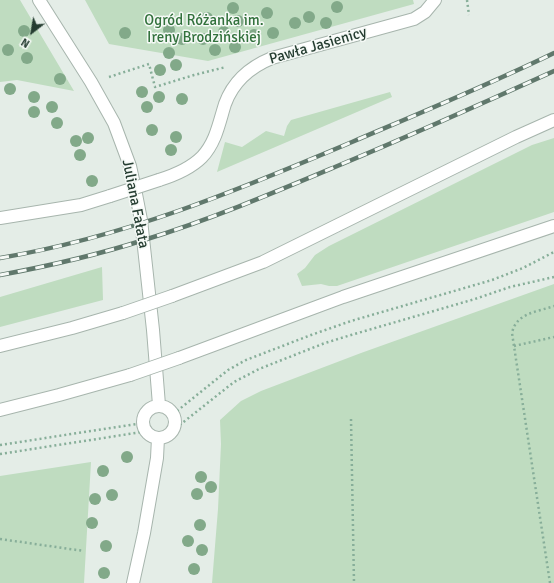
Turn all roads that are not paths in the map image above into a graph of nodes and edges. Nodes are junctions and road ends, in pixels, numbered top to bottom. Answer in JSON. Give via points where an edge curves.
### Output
{"nodes":[{"id":1,"x":40,"y":0,"type":"edge"},
{"id":2,"x":434,"y":0,"type":"edge"},
{"id":3,"x":554,"y":120,"type":"edge"},
{"id":4,"x":0,"y":218,"type":"edge"},
{"id":5,"x":554,"y":226,"type":"edge"},
{"id":6,"x":0,"y":346,"type":"edge"},
{"id":7,"x":158,"y":405,"type":"junction"},
{"id":8,"x":0,"y":410,"type":"edge"},
{"id":9,"x":158,"y":438,"type":"junction"},
{"id":10,"x":133,"y":583,"type":"edge"}],
"edges":[{"from":1,"to":7,"type":"street","name":"Juliana Fałata","via":[[114,123],[130,166],[136,189],[153,330]]},
{"from":2,"to":4,"type":"street","name":"Pawła Jasienicy","bridge":true,"via":[[425,12],[414,19],[272,58],[254,67],[241,78],[230,93],[215,137],[203,155],[185,170],[81,205]]},
{"from":3,"to":6,"type":"street","bridge":true,"via":[[263,262],[123,313]]},
{"from":5,"to":8,"type":"street","bridge":true,"via":[[343,297],[130,375]]},
{"from":7,"to":9,"type":"street","via":[[151,407],[143,419],[144,427],[153,437]]},
{"from":7,"to":9,"type":"street","via":[[165,406],[173,414],[175,421],[170,434]]},
{"from":9,"to":10,"type":"street","via":[[144,534]]}]}
